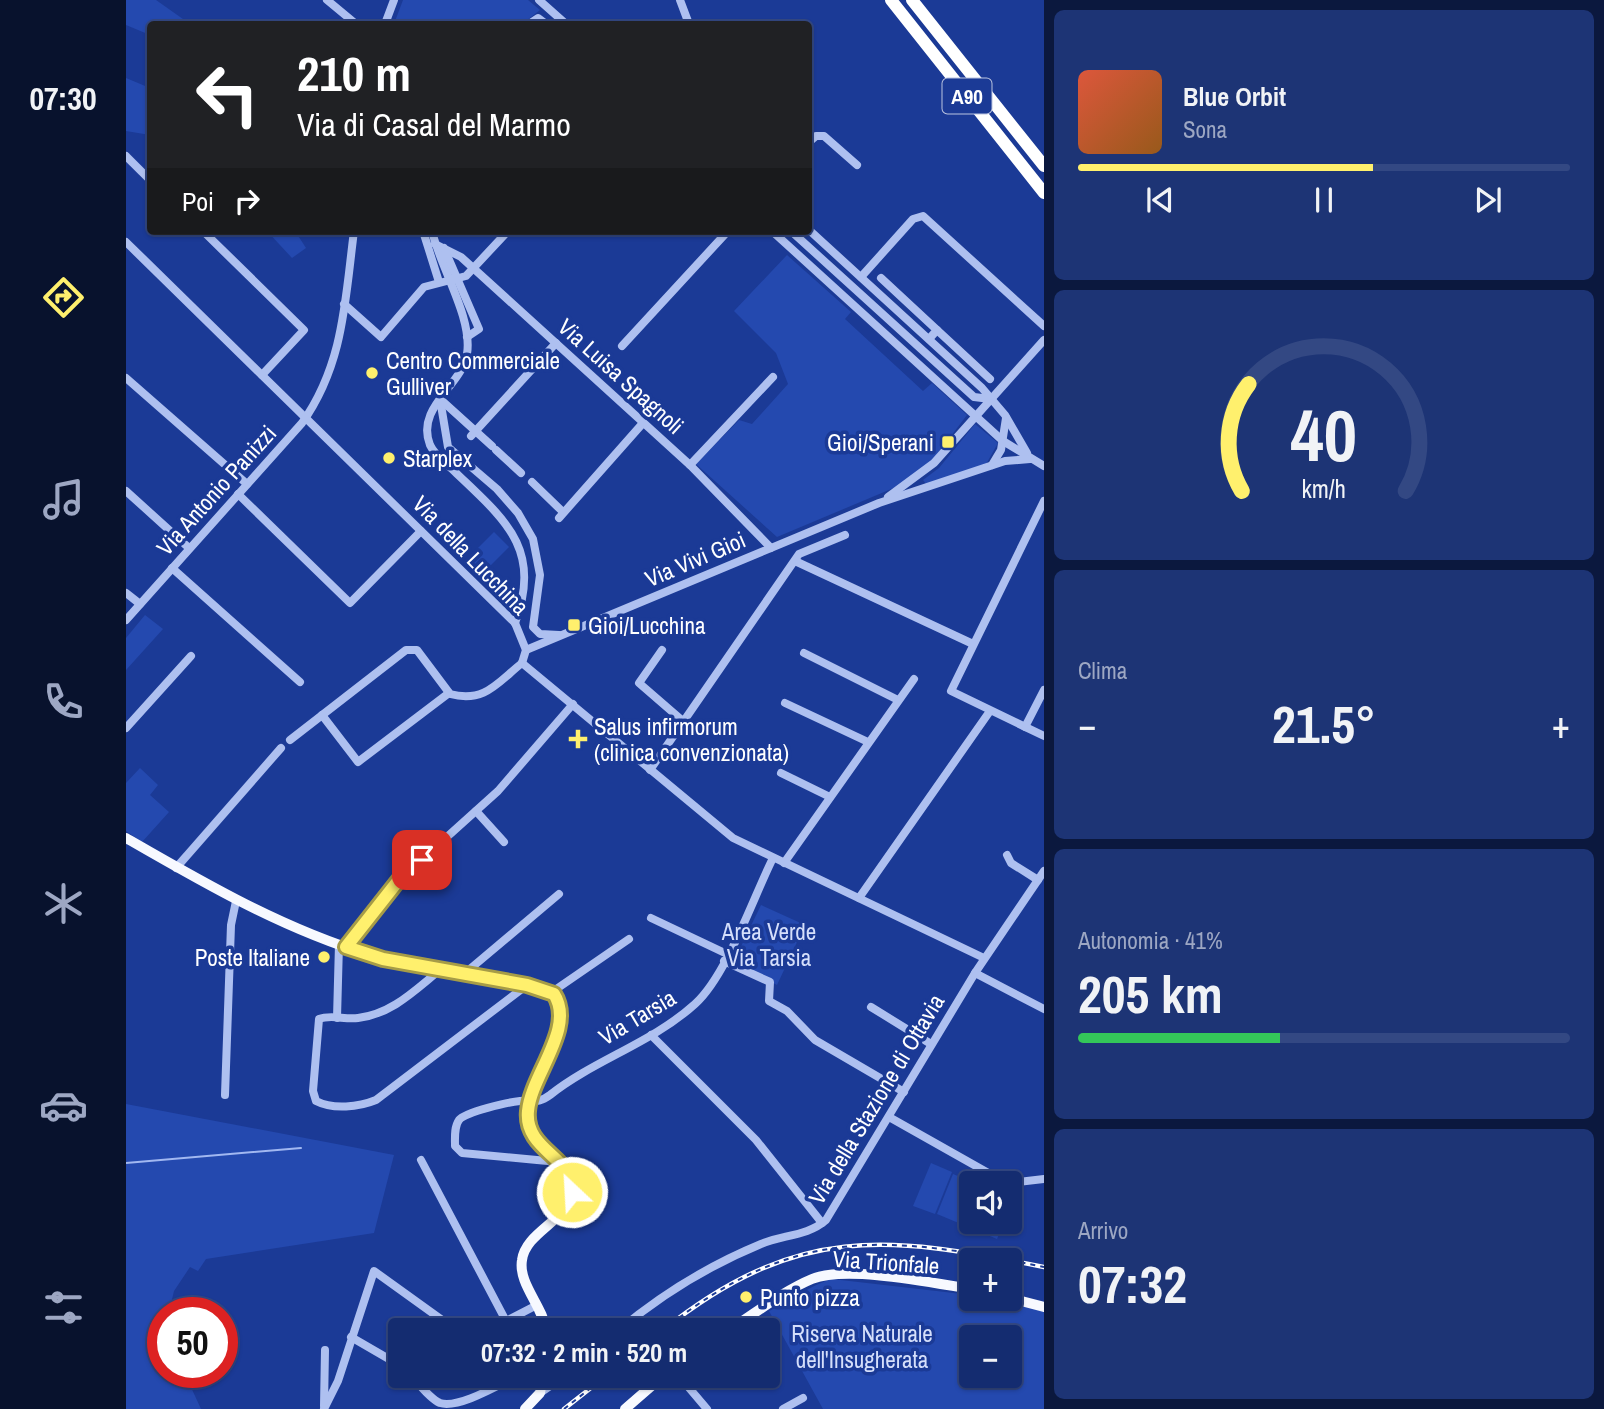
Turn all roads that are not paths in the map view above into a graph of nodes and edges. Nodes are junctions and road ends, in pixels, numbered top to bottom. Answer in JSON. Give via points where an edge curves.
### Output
{"nodes":[{"id":1,"x":327,"y":0,"type":"edge"},
{"id":2,"x":394,"y":0,"type":"edge"},
{"id":3,"x":539,"y":0,"type":"edge"},
{"id":4,"x":680,"y":0,"type":"edge"},
{"id":5,"x":891,"y":0,"type":"edge"},
{"id":6,"x":912,"y":0,"type":"edge"},
{"id":7,"x":550,"y":3,"type":"edge"},
{"id":8,"x":554,"y":14,"type":"junction"},
{"id":9,"x":352,"y":21,"type":"edge"},
{"id":10,"x":386,"y":21,"type":"edge"},
{"id":11,"x":548,"y":21,"type":"edge"},
{"id":12,"x":562,"y":21,"type":"edge"},
{"id":13,"x":688,"y":21,"type":"edge"},
{"id":14,"x":812,"y":140,"type":"edge"},
{"id":15,"x":128,"y":161,"type":"edge"},
{"id":16,"x":857,"y":165,"type":"dead end"},
{"id":17,"x":1044,"y":166,"type":"edge"},
{"id":18,"x":147,"y":177,"type":"edge"},
{"id":19,"x":1044,"y":193,"type":"edge"},
{"id":20,"x":812,"y":233,"type":"edge"},
{"id":21,"x":207,"y":235,"type":"edge"},
{"id":22,"x":353,"y":235,"type":"edge"},
{"id":23,"x":504,"y":235,"type":"edge"},
{"id":24,"x":724,"y":235,"type":"edge"},
{"id":25,"x":776,"y":235,"type":"edge"},
{"id":26,"x":796,"y":235,"type":"edge"},
{"id":27,"x":432,"y":239,"type":"edge"},
{"id":28,"x":126,"y":242,"type":"edge"},
{"id":29,"x":834,"y":252,"type":"junction"},
{"id":30,"x":818,"y":255,"type":"junction"},
{"id":31,"x":474,"y":269,"type":"junction"},
{"id":32,"x":816,"y":271,"type":"junction"},
{"id":33,"x":861,"y":277,"type":"junction"},
{"id":34,"x":881,"y":278,"type":"dead end"},
{"id":35,"x":458,"y":280,"type":"junction"},
{"id":36,"x":443,"y":282,"type":"junction"},
{"id":37,"x":344,"y":304,"type":"junction"},
{"id":38,"x":889,"y":304,"type":"junction"},
{"id":39,"x":890,"y":321,"type":"junction"},
{"id":40,"x":872,"y":322,"type":"junction"},
{"id":41,"x":1044,"y":326,"type":"edge"},
{"id":42,"x":937,"y":330,"type":"junction"},
{"id":43,"x":467,"y":337,"type":"junction"},
{"id":44,"x":929,"y":339,"type":"junction"},
{"id":45,"x":1044,"y":340,"type":"edge"},
{"id":46,"x":555,"y":343,"type":"junction"},
{"id":47,"x":622,"y":346,"type":"dead end"},
{"id":48,"x":939,"y":366,"type":"junction"},
{"id":49,"x":262,"y":375,"type":"junction"},
{"id":50,"x":774,"y":377,"type":"dead end"},
{"id":51,"x":126,"y":378,"type":"edge"},
{"id":52,"x":990,"y":379,"type":"dead end"},
{"id":53,"x":939,"y":384,"type":"junction"},
{"id":54,"x":974,"y":397,"type":"junction"},
{"id":55,"x":440,"y":398,"type":"junction"},
{"id":56,"x":990,"y":399,"type":"junction"},
{"id":57,"x":975,"y":414,"type":"junction"},
{"id":58,"x":306,"y":418,"type":"junction"},
{"id":59,"x":1006,"y":418,"type":"junction"},
{"id":60,"x":643,"y":423,"type":"junction"},
{"id":61,"x":473,"y":433,"type":"junction"},
{"id":62,"x":1003,"y":440,"type":"junction"},
{"id":63,"x":1030,"y":459,"type":"junction"},
{"id":64,"x":690,"y":465,"type":"junction"},
{"id":65,"x":992,"y":465,"type":"junction"},
{"id":66,"x":1044,"y":466,"type":"edge"},
{"id":67,"x":521,"y":473,"type":"dead end"},
{"id":68,"x":532,"y":482,"type":"dead end"},
{"id":69,"x":247,"y":484,"type":"junction"},
{"id":70,"x":126,"y":491,"type":"edge"},
{"id":71,"x":237,"y":494,"type":"junction"},
{"id":72,"x":1044,"y":501,"type":"edge"},
{"id":73,"x":879,"y":503,"type":"junction"},
{"id":74,"x":421,"y":531,"type":"junction"},
{"id":75,"x":845,"y":535,"type":"dead end"},
{"id":76,"x":189,"y":548,"type":"junction"},
{"id":77,"x":771,"y":548,"type":"junction"},
{"id":78,"x":536,"y":550,"type":"junction"},
{"id":79,"x":521,"y":552,"type":"junction"},
{"id":80,"x":795,"y":561,"type":"junction"},
{"id":81,"x":172,"y":568,"type":"junction"},
{"id":82,"x":126,"y":593,"type":"edge"},
{"id":83,"x":140,"y":604,"type":"junction"},
{"id":84,"x":126,"y":620,"type":"edge"},
{"id":85,"x":515,"y":623,"type":"junction"},
{"id":86,"x":562,"y":635,"type":"junction"},
{"id":87,"x":973,"y":645,"type":"junction"},
{"id":88,"x":526,"y":650,"type":"junction"},
{"id":89,"x":662,"y":650,"type":"dead end"},
{"id":90,"x":804,"y":653,"type":"dead end"},
{"id":91,"x":191,"y":656,"type":"dead end"},
{"id":92,"x":522,"y":663,"type":"junction"},
{"id":93,"x":914,"y":679,"type":"dead end"},
{"id":94,"x":300,"y":682,"type":"dead end"},
{"id":95,"x":1044,"y":690,"type":"edge"},
{"id":96,"x":449,"y":693,"type":"junction"},
{"id":97,"x":898,"y":700,"type":"junction"},
{"id":98,"x":573,"y":704,"type":"junction"},
{"id":99,"x":785,"y":704,"type":"dead end"},
{"id":100,"x":990,"y":710,"type":"junction"},
{"id":101,"x":321,"y":715,"type":"junction"},
{"id":102,"x":684,"y":722,"type":"junction"},
{"id":103,"x":1025,"y":727,"type":"junction"},
{"id":104,"x":126,"y":728,"type":"edge"},
{"id":105,"x":1044,"y":736,"type":"edge"},
{"id":106,"x":290,"y":740,"type":"dead end"},
{"id":107,"x":868,"y":742,"type":"junction"},
{"id":108,"x":281,"y":748,"type":"dead end"},
{"id":109,"x":650,"y":770,"type":"junction"},
{"id":110,"x":780,"y":773,"type":"dead end"},
{"id":111,"x":830,"y":797,"type":"junction"},
{"id":112,"x":476,"y":811,"type":"junction"},
{"id":113,"x":126,"y":838,"type":"edge"},
{"id":114,"x":504,"y":842,"type":"dead end"},
{"id":115,"x":1007,"y":855,"type":"dead end"},
{"id":116,"x":773,"y":858,"type":"junction"},
{"id":117,"x":784,"y":863,"type":"junction"},
{"id":118,"x":176,"y":868,"type":"junction"},
{"id":119,"x":1044,"y":872,"type":"edge"},
{"id":120,"x":1038,"y":880,"type":"junction"},
{"id":121,"x":559,"y":894,"type":"dead end"},
{"id":122,"x":859,"y":898,"type":"junction"},
{"id":123,"x":236,"y":901,"type":"junction"},
{"id":124,"x":651,"y":918,"type":"dead end"},
{"id":125,"x":629,"y":939,"type":"dead end"},
{"id":126,"x":342,"y":945,"type":"junction"},
{"id":127,"x":726,"y":958,"type":"junction"},
{"id":128,"x":984,"y":958,"type":"junction"},
{"id":129,"x":440,"y":970,"type":"junction"},
{"id":130,"x":975,"y":973,"type":"junction"},
{"id":131,"x":464,"y":974,"type":"junction"},
{"id":132,"x":527,"y":985,"type":"junction"},
{"id":133,"x":551,"y":992,"type":"junction"},
{"id":134,"x":871,"y":1007,"type":"dead end"},
{"id":135,"x":1044,"y":1009,"type":"edge"},
{"id":136,"x":337,"y":1018,"type":"junction"},
{"id":137,"x":651,"y":1035,"type":"junction"},
{"id":138,"x":932,"y":1044,"type":"junction"},
{"id":139,"x":904,"y":1092,"type":"junction"},
{"id":140,"x":225,"y":1095,"type":"dead end"},
{"id":141,"x":529,"y":1101,"type":"junction"},
{"id":142,"x":889,"y":1117,"type":"junction"},
{"id":143,"x":421,"y":1160,"type":"dead end"},
{"id":144,"x":558,"y":1162,"type":"junction"},
{"id":145,"x":986,"y":1171,"type":"edge"},
{"id":146,"x":1044,"y":1179,"type":"edge"},
{"id":147,"x":1022,"y":1181,"type":"edge"},
{"id":148,"x":822,"y":1223,"type":"junction"},
{"id":149,"x":959,"y":1288,"type":"edge"},
{"id":150,"x":1022,"y":1301,"type":"edge"},
{"id":151,"x":537,"y":1305,"type":"junction"},
{"id":152,"x":1044,"y":1307,"type":"edge"},
{"id":153,"x":440,"y":1318,"type":"edge"},
{"id":154,"x":504,"y":1318,"type":"edge"},
{"id":155,"x":512,"y":1318,"type":"edge"},
{"id":156,"x":541,"y":1318,"type":"edge"},
{"id":157,"x":633,"y":1318,"type":"edge"},
{"id":158,"x":748,"y":1318,"type":"edge"},
{"id":159,"x":351,"y":1336,"type":"junction"},
{"id":160,"x":325,"y":1350,"type":"dead end"},
{"id":161,"x":388,"y":1358,"type":"edge"},
{"id":162,"x":424,"y":1388,"type":"edge"},
{"id":163,"x":492,"y":1388,"type":"edge"},
{"id":164,"x":541,"y":1388,"type":"edge"},
{"id":165,"x":547,"y":1388,"type":"edge"},
{"id":166,"x":649,"y":1388,"type":"edge"},
{"id":167,"x":688,"y":1388,"type":"edge"},
{"id":168,"x":540,"y":1393,"type":"junction"},
{"id":169,"x":803,"y":1398,"type":"dead end"},
{"id":170,"x":704,"y":1408,"type":"edge"},
{"id":171,"x":324,"y":1409,"type":"edge"},
{"id":172,"x":525,"y":1409,"type":"edge"},
{"id":173,"x":625,"y":1409,"type":"edge"},
{"id":174,"x":783,"y":1409,"type":"edge"}],
"edges":[{"from":1,"to":9,"type":"street"},
{"from":2,"to":10,"type":"street"},
{"from":3,"to":7,"type":"street"},
{"from":4,"to":13,"type":"street"},
{"from":5,"to":19,"type":"highway","number":"A90"},
{"from":6,"to":17,"type":"highway","number":"A90"},
{"from":7,"to":8,"type":"street"},
{"from":8,"to":11,"type":"street"},
{"from":8,"to":12,"type":"street"},
{"from":14,"to":16,"type":"street","via":[[824,136]]},
{"from":15,"to":18,"type":"street"},
{"from":20,"to":29,"type":"street"},
{"from":21,"to":49,"type":"street","via":[[304,330]]},
{"from":22,"to":37,"type":"street","name":"Via Antonio Panizzi"},
{"from":23,"to":31,"type":"street"},
{"from":24,"to":47,"type":"street"},
{"from":25,"to":32,"type":"street"},
{"from":26,"to":30,"type":"street"},
{"from":27,"to":31,"type":"street","name":"Via Luisa Spagnoli"},
{"from":27,"to":35,"type":"street"},
{"from":27,"to":36,"type":"street"},
{"from":28,"to":49,"type":"street","name":"Via della Lucchina"},
{"from":29,"to":30,"type":"street"},
{"from":29,"to":33,"type":"street"},
{"from":30,"to":32,"type":"street"},
{"from":30,"to":39,"type":"street"},
{"from":31,"to":35,"type":"street"},
{"from":31,"to":46,"type":"street","name":"Via Luisa Spagnoli"},
{"from":32,"to":40,"type":"street"},
{"from":33,"to":38,"type":"street"},
{"from":33,"to":41,"type":"street","via":[[921,215]]},
{"from":34,"to":42,"type":"street"},
{"from":35,"to":36,"type":"street"},
{"from":35,"to":43,"type":"street","via":[[478,329]]},
{"from":36,"to":37,"type":"street","via":[[422,289],[381,337]]},
{"from":36,"to":43,"type":"street"},
{"from":37,"to":58,"type":"street","name":"Via Antonio Panizzi","via":[[333,367]]},
{"from":38,"to":39,"type":"street"},
{"from":38,"to":44,"type":"street"},
{"from":39,"to":40,"type":"street"},
{"from":39,"to":48,"type":"street"},
{"from":40,"to":53,"type":"street"},
{"from":42,"to":44,"type":"street"},
{"from":42,"to":44,"type":"street"},
{"from":42,"to":52,"type":"street"},
{"from":43,"to":55,"type":"street","via":[[465,362]]},
{"from":44,"to":56,"type":"street"},
{"from":45,"to":56,"type":"street","name":"Via Vivi Gioi"},
{"from":46,"to":60,"type":"street","name":"Via Luisa Spagnoli"},
{"from":46,"to":61,"type":"street"},
{"from":48,"to":53,"type":"street"},
{"from":48,"to":54,"type":"street"},
{"from":49,"to":58,"type":"street","name":"Via della Lucchina"},
{"from":50,"to":64,"type":"street"},
{"from":51,"to":69,"type":"street"},
{"from":53,"to":57,"type":"street"},
{"from":54,"to":56,"type":"street"},
{"from":54,"to":57,"type":"street"},
{"from":55,"to":61,"type":"street"},
{"from":55,"to":78,"type":"street","via":[[447,446],[508,501]]},
{"from":55,"to":79,"type":"street","via":[[427,427],[432,449],[499,514],[513,531]]},
{"from":56,"to":57,"type":"street","name":"Via Vivi Gioi"},
{"from":56,"to":59,"type":"street"},
{"from":57,"to":62,"type":"street"},
{"from":57,"to":73,"type":"street","name":"Via Vivi Gioi","via":[[926,472]]},
{"from":58,"to":69,"type":"street","name":"Via Antonio Panizzi"},
{"from":58,"to":74,"type":"street","name":"Via della Lucchina"},
{"from":59,"to":62,"type":"street"},
{"from":59,"to":63,"type":"street"},
{"from":60,"to":64,"type":"street","name":"Via Luisa Spagnoli"},
{"from":60,"to":68,"type":"street","via":[[561,515]]},
{"from":61,"to":67,"type":"street"},
{"from":62,"to":63,"type":"street"},
{"from":62,"to":65,"type":"street"},
{"from":63,"to":65,"type":"street","name":"Via Vivi Gioi"},
{"from":63,"to":66,"type":"street"},
{"from":64,"to":77,"type":"street","name":"Via Luisa Spagnoli"},
{"from":65,"to":73,"type":"street","name":"Via Vivi Gioi"},
{"from":69,"to":71,"type":"street","name":"Via Antonio Panizzi"},
{"from":70,"to":76,"type":"street"},
{"from":71,"to":74,"type":"street","via":[[350,603]]},
{"from":71,"to":76,"type":"street","name":"Via Antonio Panizzi"},
{"from":72,"to":87,"type":"street"},
{"from":73,"to":77,"type":"street","name":"Via Vivi Gioi"},
{"from":74,"to":85,"type":"street","name":"Via della Lucchina"},
{"from":75,"to":80,"type":"street","via":[[799,554]]},
{"from":76,"to":81,"type":"street","name":"Via Antonio Panizzi"},
{"from":77,"to":86,"type":"street","name":"Via Vivi Gioi"},
{"from":78,"to":79,"type":"street"},
{"from":78,"to":86,"type":"street","via":[[540,582],[533,625],[540,634]]},
{"from":79,"to":85,"type":"street","via":[[523,585]]},
{"from":80,"to":87,"type":"street"},
{"from":80,"to":102,"type":"street"},
{"from":81,"to":83,"type":"street","name":"Via Antonio Panizzi"},
{"from":81,"to":94,"type":"street"},
{"from":82,"to":83,"type":"street"},
{"from":83,"to":84,"type":"street","name":"Via Antonio Panizzi"},
{"from":85,"to":88,"type":"street","name":"Via della Lucchina"},
{"from":86,"to":88,"type":"street","name":"Via Vivi Gioi"},
{"from":87,"to":100,"type":"street","via":[[951,691]]},
{"from":88,"to":92,"type":"street","name":"Via della Lucchina"},
{"from":89,"to":102,"type":"street","via":[[639,683]]},
{"from":90,"to":97,"type":"street"},
{"from":91,"to":104,"type":"street"},
{"from":92,"to":96,"type":"street","via":[[477,698]]},
{"from":92,"to":98,"type":"street"},
{"from":93,"to":97,"type":"street"},
{"from":95,"to":103,"type":"street"},
{"from":96,"to":101,"type":"street","via":[[417,650],[403,651]]},
{"from":96,"to":101,"type":"street","via":[[358,762]]},
{"from":97,"to":107,"type":"street"},
{"from":98,"to":109,"type":"street"},
{"from":98,"to":112,"type":"street"},
{"from":99,"to":107,"type":"street"},
{"from":100,"to":103,"type":"street"},
{"from":100,"to":122,"type":"street"},
{"from":101,"to":106,"type":"street"},
{"from":102,"to":109,"type":"street"},
{"from":103,"to":105,"type":"street"},
{"from":107,"to":111,"type":"street"},
{"from":108,"to":118,"type":"street"},
{"from":109,"to":116,"type":"street","via":[[722,830]]},
{"from":110,"to":111,"type":"street"},
{"from":111,"to":117,"type":"street"},
{"from":112,"to":114,"type":"street"},
{"from":112,"to":126,"type":"street","via":[[398,881]]},
{"from":113,"to":118,"type":"main road"},
{"from":115,"to":120,"type":"street","via":[[1011,863]]},
{"from":116,"to":117,"type":"street"},
{"from":116,"to":127,"type":"street","name":"Via Tarsia"},
{"from":117,"to":122,"type":"street"},
{"from":118,"to":123,"type":"main road"},
{"from":119,"to":120,"type":"street","name":"Via della Stazione di Ottavia"},
{"from":120,"to":128,"type":"street","name":"Via della Stazione di Ottavia"},
{"from":121,"to":131,"type":"street"},
{"from":122,"to":128,"type":"street"},
{"from":123,"to":126,"type":"main road"},
{"from":123,"to":140,"type":"street","via":[[231,917]]},
{"from":124,"to":127,"type":"street"},
{"from":125,"to":133,"type":"street"},
{"from":126,"to":129,"type":"main road"},
{"from":126,"to":136,"type":"street"},
{"from":127,"to":137,"type":"street","name":"Via Tarsia","via":[[697,1002]]},
{"from":127,"to":139,"type":"street","via":[[770,982],[769,1001],[788,1011],[815,1040]]},
{"from":128,"to":130,"type":"street","name":"Via della Stazione di Ottavia"},
{"from":129,"to":131,"type":"main road"},
{"from":129,"to":136,"type":"street","via":[[389,1009],[360,1018]]},
{"from":130,"to":135,"type":"street"},
{"from":130,"to":138,"type":"street","name":"Via della Stazione di Ottavia"},
{"from":131,"to":132,"type":"main road"},
{"from":132,"to":133,"type":"main road"},
{"from":132,"to":136,"type":"street","via":[[390,1091],[358,1105],[323,1104],[313,1094],[318,1021]]},
{"from":133,"to":141,"type":"main road","via":[[560,1006],[560,1026]]},
{"from":134,"to":138,"type":"street"},
{"from":137,"to":141,"type":"street","name":"Via Tarsia","via":[[583,1071],[541,1101]]},
{"from":137,"to":148,"type":"street","via":[[756,1140]]},
{"from":138,"to":139,"type":"street","name":"Via della Stazione di Ottavia"},
{"from":139,"to":142,"type":"street","name":"Via della Stazione di Ottavia"},
{"from":141,"to":144,"type":"main road","via":[[530,1132]]},
{"from":141,"to":144,"type":"street","name":"Via Tarsia","via":[[462,1117],[456,1128],[456,1150]]},
{"from":142,"to":145,"type":"street"},
{"from":142,"to":148,"type":"street","name":"Via della Stazione di Ottavia"},
{"from":143,"to":154,"type":"street"},
{"from":144,"to":151,"type":"main road","via":[[572,1181],[570,1198],[527,1246],[522,1260],[523,1275]]},
{"from":146,"to":147,"type":"street"},
{"from":148,"to":157,"type":"street","name":"Via della Stazione di Ottavia","via":[[749,1250],[656,1298]]},
{"from":149,"to":158,"type":"main road","name":"Via Trionfale","via":[[829,1275],[803,1283]]},
{"from":150,"to":152,"type":"main road"},
{"from":151,"to":155,"type":"street"},
{"from":151,"to":156,"type":"main road"},
{"from":153,"to":159,"type":"street","via":[[373,1271]]},
{"from":159,"to":161,"type":"street"},
{"from":159,"to":171,"type":"street"},
{"from":160,"to":171,"type":"street"},
{"from":162,"to":163,"type":"street","via":[[447,1405]]},
{"from":164,"to":168,"type":"main road"},
{"from":165,"to":168,"type":"street"},
{"from":166,"to":173,"type":"main road"},
{"from":167,"to":170,"type":"street"},
{"from":168,"to":172,"type":"main road"},
{"from":169,"to":174,"type":"street"}]}
